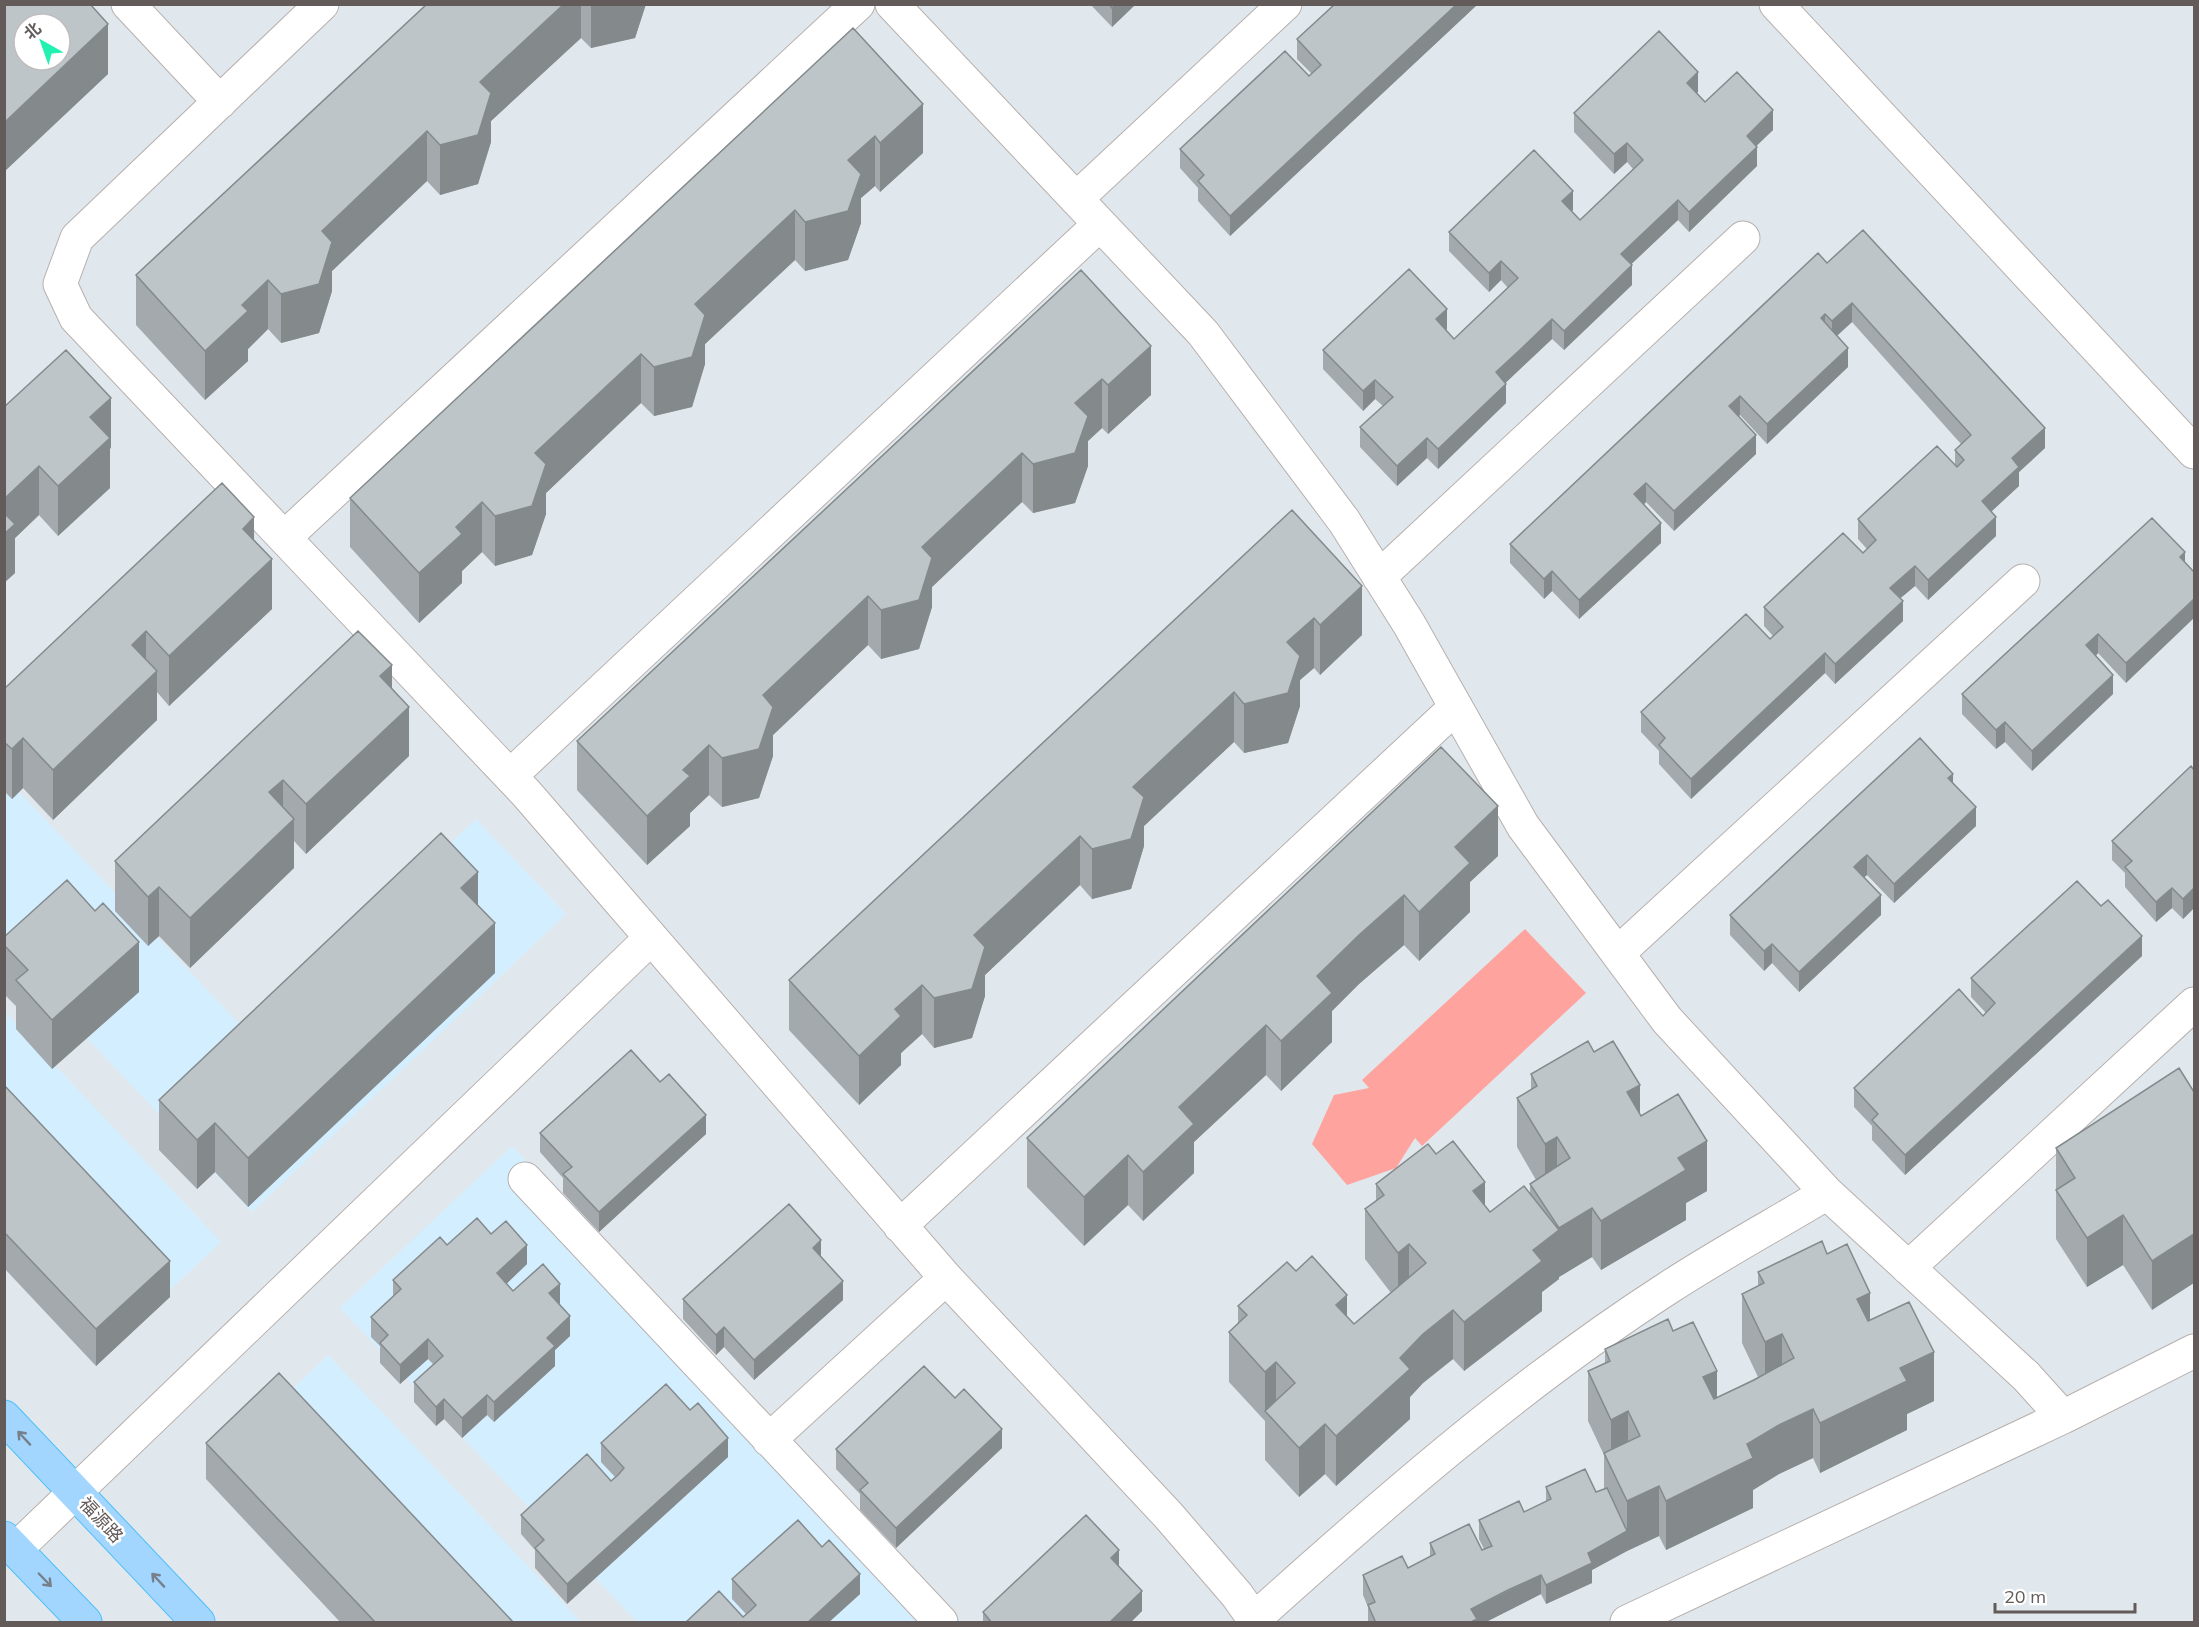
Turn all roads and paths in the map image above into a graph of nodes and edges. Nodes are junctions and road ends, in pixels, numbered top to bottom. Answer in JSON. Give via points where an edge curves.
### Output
{"nodes":[{"id":1,"x":128,"y":4,"type":"edge"},
{"id":2,"x":322,"y":4,"type":"edge"},
{"id":3,"x":858,"y":4,"type":"edge"},
{"id":4,"x":892,"y":4,"type":"edge"},
{"id":5,"x":1285,"y":4,"type":"edge"},
{"id":6,"x":1776,"y":4,"type":"edge"},
{"id":7,"x":220,"y":102,"type":"junction"},
{"id":8,"x":1076,"y":199,"type":"junction"},
{"id":9,"x":1100,"y":224,"type":"junction"},
{"id":10,"x":1743,"y":238,"type":"dead end"},
{"id":11,"x":2194,"y":452,"type":"edge"},
{"id":12,"x":285,"y":537,"type":"junction"},
{"id":13,"x":1379,"y":577,"type":"junction"},
{"id":14,"x":2023,"y":581,"type":"dead end"},
{"id":15,"x":1456,"y":707,"type":"junction"},
{"id":16,"x":510,"y":776,"type":"junction"},
{"id":17,"x":651,"y":938,"type":"junction"},
{"id":18,"x":1618,"y":953,"type":"junction"},
{"id":19,"x":2194,"y":1004,"type":"edge"},
{"id":20,"x":525,"y":1179,"type":"dead end"},
{"id":21,"x":1827,"y":1193,"type":"junction"},
{"id":22,"x":900,"y":1226,"type":"junction"},
{"id":23,"x":1908,"y":1268,"type":"junction"},
{"id":24,"x":946,"y":1278,"type":"junction"},
{"id":25,"x":2194,"y":1351,"type":"edge"},
{"id":26,"x":4,"y":1417,"type":"edge"},
{"id":27,"x":2063,"y":1417,"type":"junction"},
{"id":28,"x":769,"y":1440,"type":"junction"},
{"id":29,"x":75,"y":1492,"type":"junction"},
{"id":30,"x":10,"y":1544,"type":"edge"},
{"id":31,"x":1254,"y":1622,"type":"edge"},
{"id":32,"x":85,"y":1623,"type":"edge"},
{"id":33,"x":198,"y":1623,"type":"edge"},
{"id":34,"x":941,"y":1623,"type":"edge"},
{"id":35,"x":1628,"y":1623,"type":"edge"}],
"edges":[{"from":1,"to":7,"type":"street"},
{"from":2,"to":7,"type":"street"},
{"from":3,"to":12,"type":"street"},
{"from":4,"to":8,"type":"street"},
{"from":5,"to":8,"type":"street"},
{"from":6,"to":11,"type":"street"},
{"from":7,"to":12,"type":"street","via":[[77,238],[60,284],[75,318]]},
{"from":8,"to":9,"type":"street"},
{"from":9,"to":13,"type":"street","via":[[1203,333],[1344,520]]},
{"from":9,"to":16,"type":"street"},
{"from":10,"to":13,"type":"street"},
{"from":12,"to":16,"type":"street"},
{"from":13,"to":15,"type":"street"},
{"from":14,"to":18,"type":"street"},
{"from":15,"to":18,"type":"street","via":[[1523,826]]},
{"from":15,"to":22,"type":"street"},
{"from":16,"to":17,"type":"street"},
{"from":17,"to":22,"type":"street"},
{"from":17,"to":29,"type":"street"},
{"from":18,"to":21,"type":"street","via":[[1667,1020]]},
{"from":19,"to":23,"type":"street"},
{"from":20,"to":28,"type":"street"},
{"from":21,"to":23,"type":"street"},
{"from":21,"to":31,"type":"street","via":[[1668,1288],[1574,1353],[1379,1508]]},
{"from":22,"to":24,"type":"street"},
{"from":23,"to":27,"type":"street","via":[[2026,1376]]},
{"from":24,"to":28,"type":"street"},
{"from":24,"to":31,"type":"street","via":[[1168,1515],[1237,1595]]},
{"from":25,"to":27,"type":"street"},
{"from":29,"to":26,"type":"main road","name":"福源路","one_way":true},
{"from":27,"to":35,"type":"street"},
{"from":28,"to":34,"type":"street"},
{"from":29,"to":30,"type":"street"},
{"from":33,"to":29,"type":"main road","name":"福源路","one_way":true},
{"from":30,"to":32,"type":"main road","one_way":true}]}
